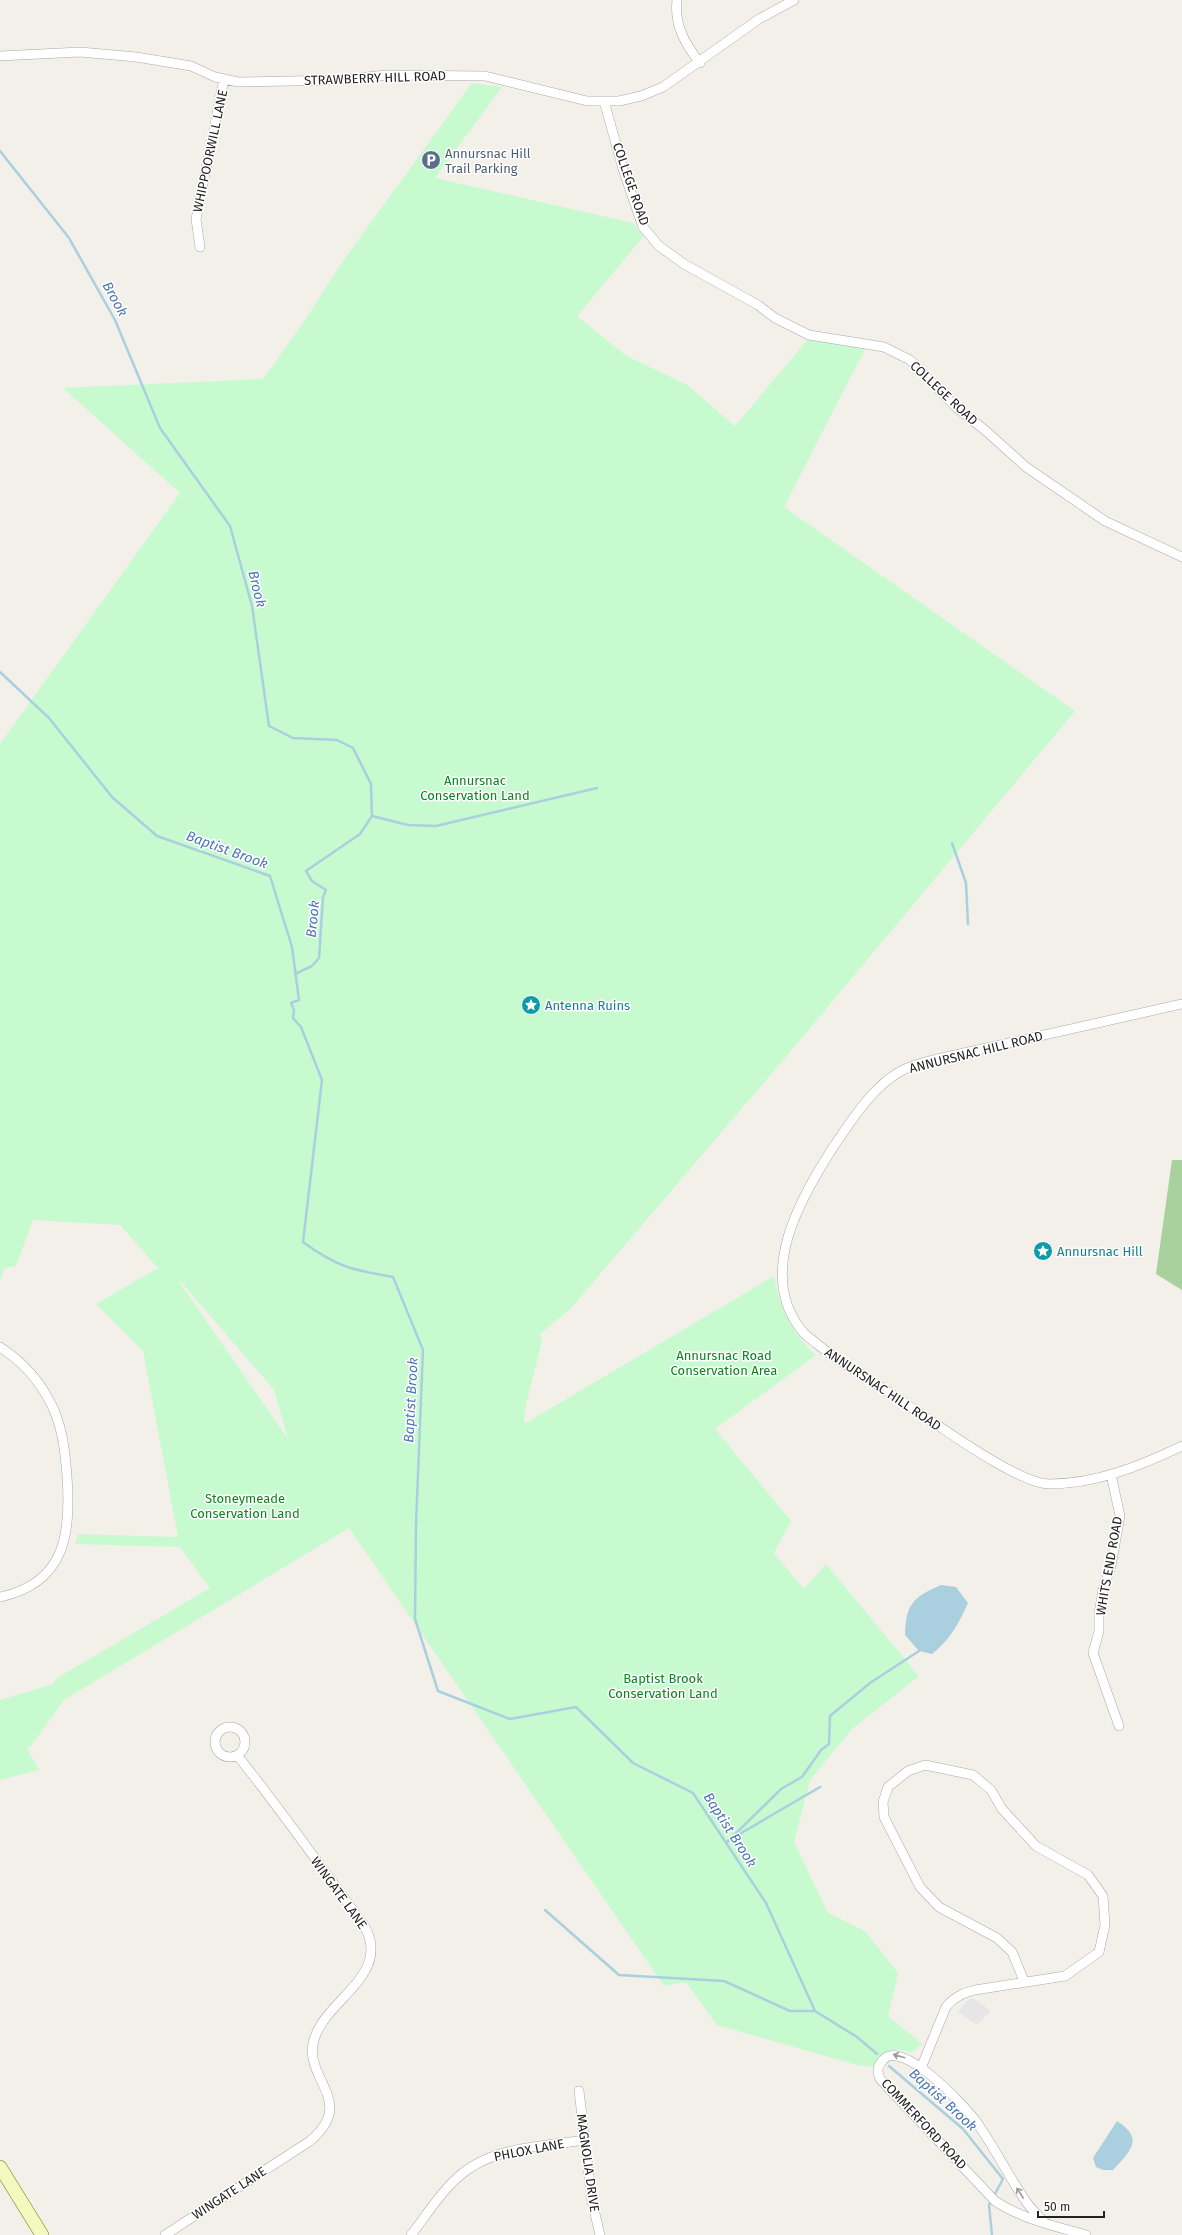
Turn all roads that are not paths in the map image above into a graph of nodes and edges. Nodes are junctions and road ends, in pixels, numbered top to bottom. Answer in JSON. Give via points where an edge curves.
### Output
{"nodes":[{"id":1,"x":677,"y":0,"type":"edge"},
{"id":2,"x":794,"y":0,"type":"edge"},
{"id":3,"x":0,"y":56,"type":"edge"},
{"id":4,"x":700,"y":63,"type":"junction"},
{"id":5,"x":224,"y":79,"type":"junction"},
{"id":6,"x":604,"y":101,"type":"junction"},
{"id":7,"x":200,"y":247,"type":"dead end"},
{"id":8,"x":1182,"y":557,"type":"edge"},
{"id":9,"x":1182,"y":1004,"type":"edge"},
{"id":10,"x":0,"y":1347,"type":"edge"},
{"id":11,"x":1182,"y":1446,"type":"edge"},
{"id":12,"x":1111,"y":1474,"type":"junction"},
{"id":13,"x":0,"y":1598,"type":"edge"},
{"id":14,"x":1119,"y":1726,"type":"dead end"},
{"id":15,"x":237,"y":1755,"type":"dead end"},
{"id":16,"x":1024,"y":1981,"type":"junction"},
{"id":17,"x":921,"y":2068,"type":"junction"},
{"id":18,"x":579,"y":2091,"type":"dead end"},
{"id":19,"x":585,"y":2140,"type":"junction"},
{"id":20,"x":0,"y":2167,"type":"edge"},
{"id":21,"x":1045,"y":2223,"type":"junction"},
{"id":22,"x":42,"y":2235,"type":"edge"},
{"id":23,"x":166,"y":2235,"type":"edge"},
{"id":24,"x":411,"y":2235,"type":"edge"},
{"id":25,"x":600,"y":2235,"type":"edge"},
{"id":26,"x":1086,"y":2235,"type":"edge"}],
"edges":[{"from":1,"to":4,"type":"street","via":[[676,14],[683,37]]},
{"from":2,"to":4,"type":"street","name":"STRAWBERRY HILL ROAD","via":[[759,19]]},
{"from":3,"to":5,"type":"street","name":"STRAWBERRY HILL ROAD","via":[[80,52],[136,57],[190,66]]},
{"from":4,"to":6,"type":"street","name":"STRAWBERRY HILL ROAD","via":[[663,87],[641,96],[619,101]]},
{"from":5,"to":6,"type":"street","name":"STRAWBERRY HILL ROAD","via":[[262,82],[338,80],[386,75],[465,75],[504,80],[587,101]]},
{"from":5,"to":7,"type":"street","name":"WHIPPOORWILL LANE","via":[[196,219]]},
{"from":6,"to":8,"type":"street","name":"COLLEGE ROAD","via":[[643,227],[660,246],[684,264],[758,305],[774,318],[809,335],[884,347],[910,360],[957,408],[1026,467],[1105,521]]},
{"from":9,"to":12,"type":"street","name":"ANNURSNAC HILL ROAD","via":[[937,1059],[900,1072],[882,1085],[840,1137],[807,1190],[784,1246],[783,1271],[789,1309],[803,1332],[844,1365],[1013,1472],[1047,1484],[1083,1481]]},
{"from":10,"to":13,"type":"street","via":[[17,1359],[34,1378],[55,1412],[64,1442],[69,1515],[65,1540],[50,1569],[30,1586]]},
{"from":11,"to":12,"type":"street","name":"ANNURSNAC HILL ROAD","via":[[1128,1470]]},
{"from":12,"to":14,"type":"street","name":"WHITS END ROAD","via":[[1120,1516],[1111,1566],[1103,1590],[1099,1631],[1093,1653]]},
{"from":15,"to":23,"type":"street","name":"WINGATE LANE","via":[[261,1783],[363,1924],[370,1936],[371,1954],[361,1978],[324,2021],[313,2042],[313,2060],[330,2102],[326,2124],[310,2141]]},
{"from":16,"to":16,"type":"street","via":[[1066,1976],[1099,1952],[1105,1925],[1103,1896],[1088,1875],[1036,1846],[1002,1809],[991,1790],[973,1775],[926,1765],[908,1771],[888,1787],[883,1802],[884,1817],[920,1887],[939,1907],[997,1938],[1012,1952]]},
{"from":16,"to":17,"type":"street","via":[[975,1990],[953,1999],[946,2007]]},
{"from":21,"to":17,"type":"street","name":"COMMERFORD ROAD","one_way":true,"via":[[1028,2205],[974,2118]]},
{"from":17,"to":21,"type":"street","name":"COMMERFORD ROAD","one_way":true,"via":[[905,2058],[891,2054],[884,2058],[878,2072],[886,2087],[995,2201],[1008,2210]]},
{"from":18,"to":19,"type":"street","name":"MAGNOLIA DRIVE"},
{"from":19,"to":24,"type":"street","name":"PHLOX LANE","via":[[510,2151],[477,2163],[457,2178]]},
{"from":19,"to":25,"type":"street","name":"MAGNOLIA DRIVE","via":[[592,2201]]},
{"from":20,"to":22,"type":"street"},
{"from":21,"to":26,"type":"street","name":"COMMERFORD ROAD"}]}
